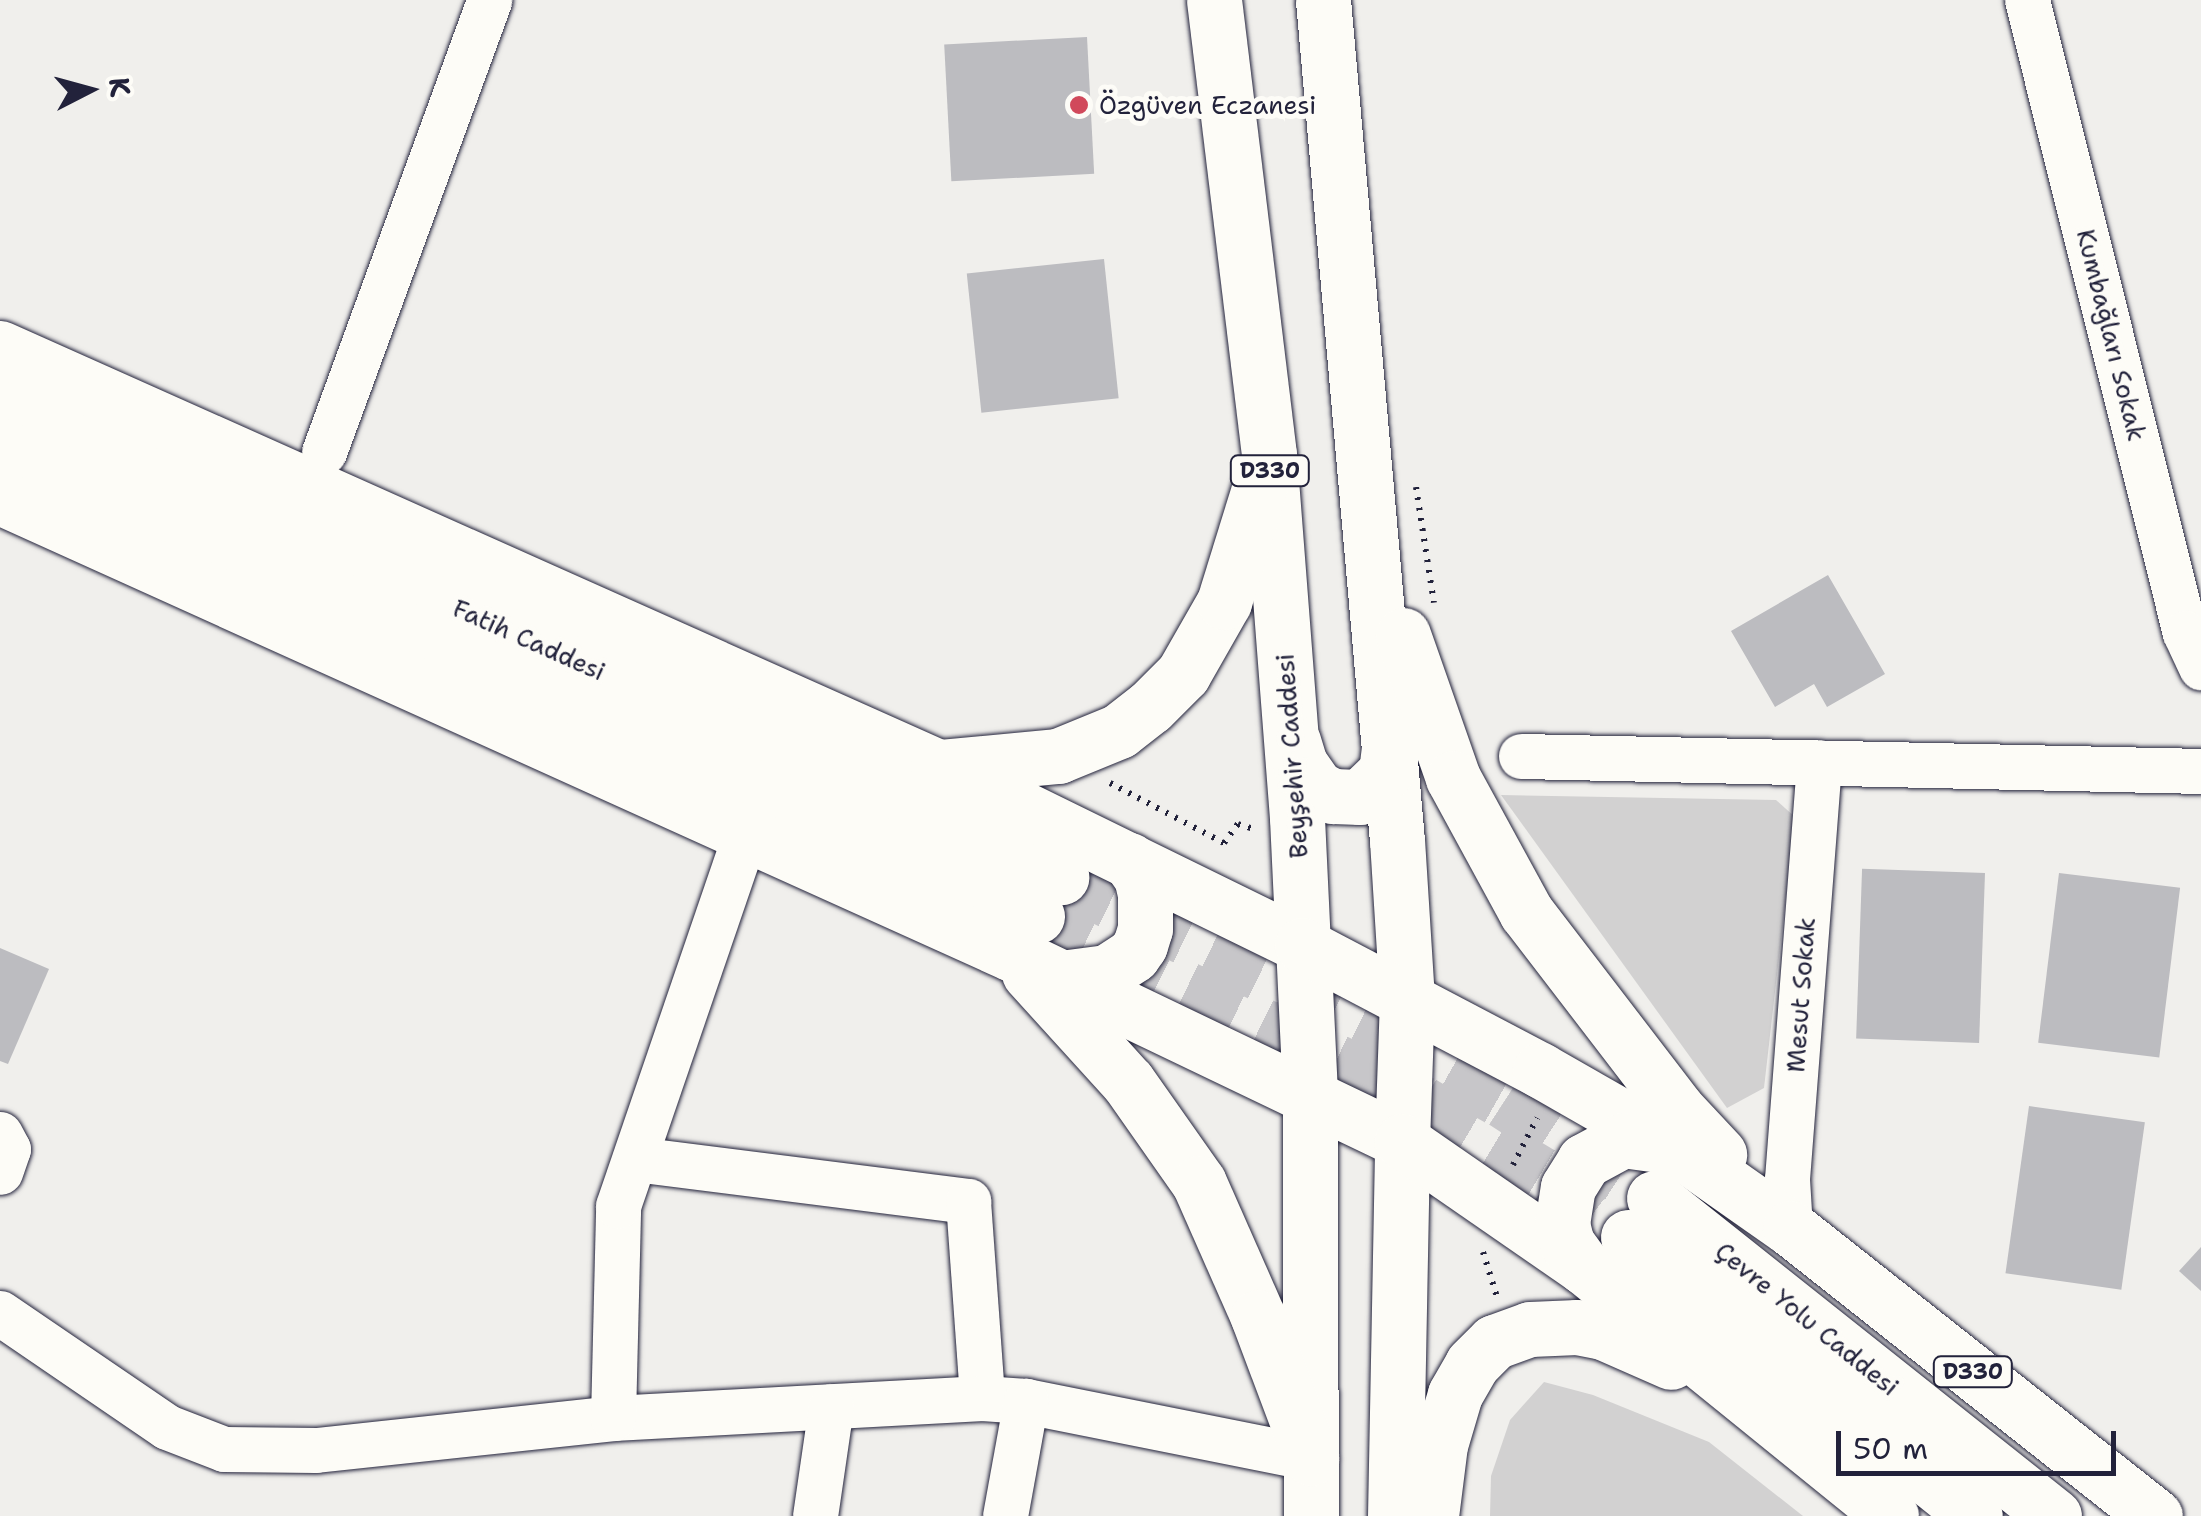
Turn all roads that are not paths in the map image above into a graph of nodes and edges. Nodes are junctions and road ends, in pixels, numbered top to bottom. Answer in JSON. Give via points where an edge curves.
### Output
{"nodes":[{"id":1,"x":489,"y":0,"type":"edge"},
{"id":2,"x":1214,"y":0,"type":"edge"},
{"id":3,"x":1323,"y":0,"type":"edge"},
{"id":4,"x":2028,"y":0,"type":"edge"},
{"id":5,"x":0,"y":348,"type":"edge"},
{"id":6,"x":0,"y":398,"type":"edge"},
{"id":7,"x":0,"y":445,"type":"edge"},
{"id":8,"x":324,"y":452,"type":"dead end"},
{"id":9,"x":1269,"y":454,"type":"junction"},
{"id":10,"x":0,"y":498,"type":"edge"},
{"id":11,"x":1368,"y":509,"type":"junction"},
{"id":12,"x":2201,"y":668,"type":"edge"},
{"id":13,"x":1291,"y":734,"type":"junction"},
{"id":14,"x":1390,"y":741,"type":"junction"},
{"id":15,"x":1521,"y":756,"type":"dead end"},
{"id":16,"x":1819,"y":762,"type":"junction"},
{"id":17,"x":938,"y":767,"type":"junction"},
{"id":18,"x":2201,"y":771,"type":"edge"},
{"id":19,"x":746,"y":833,"type":"junction"},
{"id":20,"x":1129,"y":860,"type":"junction"},
{"id":21,"x":1036,"y":915,"type":"junction"},
{"id":22,"x":1302,"y":945,"type":"junction"},
{"id":23,"x":1061,"y":978,"type":"junction"},
{"id":24,"x":1408,"y":999,"type":"junction"},
{"id":25,"x":1310,"y":1096,"type":"junction"},
{"id":26,"x":0,"y":1134,"type":"edge"},
{"id":27,"x":1402,"y":1141,"type":"junction"},
{"id":28,"x":1676,"y":1148,"type":"junction"},
{"id":29,"x":634,"y":1160,"type":"junction"},
{"id":30,"x":0,"y":1172,"type":"edge"},
{"id":31,"x":1790,"y":1228,"type":"junction"},
{"id":32,"x":1584,"y":1267,"type":"junction"},
{"id":33,"x":0,"y":1313,"type":"edge"},
{"id":34,"x":1310,"y":1326,"type":"junction"},
{"id":35,"x":1395,"y":1332,"type":"junction"},
{"id":36,"x":1004,"y":1399,"type":"junction"},
{"id":37,"x":831,"y":1406,"type":"junction"},
{"id":38,"x":613,"y":1418,"type":"junction"},
{"id":39,"x":1794,"y":1439,"type":"junction"},
{"id":40,"x":1311,"y":1458,"type":"junction"},
{"id":41,"x":815,"y":1516,"type":"edge"},
{"id":42,"x":1004,"y":1516,"type":"edge"},
{"id":43,"x":1312,"y":1516,"type":"edge"},
{"id":44,"x":1394,"y":1516,"type":"edge"},
{"id":45,"x":1431,"y":1516,"type":"edge"},
{"id":46,"x":1891,"y":1516,"type":"edge"},
{"id":47,"x":1975,"y":1516,"type":"edge"},
{"id":48,"x":2054,"y":1516,"type":"edge"},
{"id":49,"x":2154,"y":1516,"type":"edge"}],
"edges":[{"from":1,"to":8,"type":"street"},
{"from":2,"to":9,"type":"main road","name":"Beyşehir Caddesi","number":"D330"},
{"from":3,"to":11,"type":"main road","number":"D330"},
{"from":4,"to":12,"type":"street","name":"Kumbağları Sokak","via":[[2180,614]]},
{"from":5,"to":17,"type":"main road"},
{"from":6,"to":21,"type":"main road","name":"Fatih Caddesi","via":[[260,521]]},
{"from":7,"to":21,"type":"main road","name":"Fatih Caddesi"},
{"from":9,"to":13,"type":"main road","name":"Beyşehir Caddesi","number":"D330"},
{"from":9,"to":17,"type":"main road","via":[[1224,602],[1183,674],[1119,731],[1058,756]]},
{"from":10,"to":19,"type":"main road"},
{"from":11,"to":14,"type":"main road"},
{"from":11,"to":31,"type":"main road","number":"D330","via":[[1434,729],[1484,840],[1526,912],[1677,1109]]},
{"from":13,"to":14,"type":"main road","via":[[1300,764],[1317,788],[1333,796],[1360,797],[1374,788],[1386,772]]},
{"from":13,"to":22,"type":"main road","name":"Beyşehir Caddesi","number":"D330"},
{"from":14,"to":24,"type":"main road"},
{"from":15,"to":16,"type":"street"},
{"from":16,"to":18,"type":"street"},
{"from":16,"to":31,"type":"street","name":"Mesut Sokak","via":[[1786,1180]]},
{"from":17,"to":20,"type":"main road"},
{"from":19,"to":21,"type":"main road"},
{"from":19,"to":29,"type":"street"},
{"from":20,"to":22,"type":"main road"},
{"from":20,"to":23,"type":"main road","via":[[1146,894],[1140,944],[1107,972]]},
{"from":21,"to":23,"type":"main road"},
{"from":21,"to":40,"type":"main road","via":[[1128,1082],[1199,1183]]},
{"from":22,"to":24,"type":"main road"},
{"from":22,"to":25,"type":"main road","name":"Beyşehir Caddesi","number":"D330"},
{"from":23,"to":25,"type":"main road"},
{"from":24,"to":27,"type":"main road"},
{"from":24,"to":28,"type":"main road"},
{"from":25,"to":27,"type":"main road"},
{"from":25,"to":34,"type":"main road","name":"Beyşehir Caddesi"},
{"from":26,"to":30,"type":"street","via":[[8,1149]]},
{"from":27,"to":32,"type":"main road"},
{"from":27,"to":35,"type":"main road"},
{"from":28,"to":31,"type":"main road"},
{"from":28,"to":32,"type":"main road","via":[[1623,1140],[1584,1161],[1568,1186],[1562,1224]]},
{"from":29,"to":36,"type":"street","via":[[968,1201]]},
{"from":29,"to":38,"type":"street","via":[[618,1206]]},
{"from":31,"to":49,"type":"main road","number":"D330"},
{"from":32,"to":39,"type":"main road"},
{"from":33,"to":38,"type":"street","via":[[166,1427],[224,1448],[316,1450]]},
{"from":34,"to":35,"type":"main road","via":[[1322,1307],[1361,1300]]},
{"from":34,"to":40,"type":"main road","name":"Beyşehir Caddesi"},
{"from":35,"to":44,"type":"main road"},
{"from":36,"to":37,"type":"street"},
{"from":36,"to":40,"type":"street"},
{"from":36,"to":42,"type":"street"},
{"from":37,"to":38,"type":"street"},
{"from":37,"to":41,"type":"street"},
{"from":39,"to":45,"type":"main road","via":[[1629,1342],[1577,1327],[1530,1329],[1494,1342],[1454,1394]]},
{"from":39,"to":46,"type":"main road"},
{"from":40,"to":43,"type":"main road","name":"Beyşehir Caddesi"},
{"from":47,"to":48,"type":"main road","name":"Çevre Yolu Caddesi","via":[[1641,1218]]}]}
